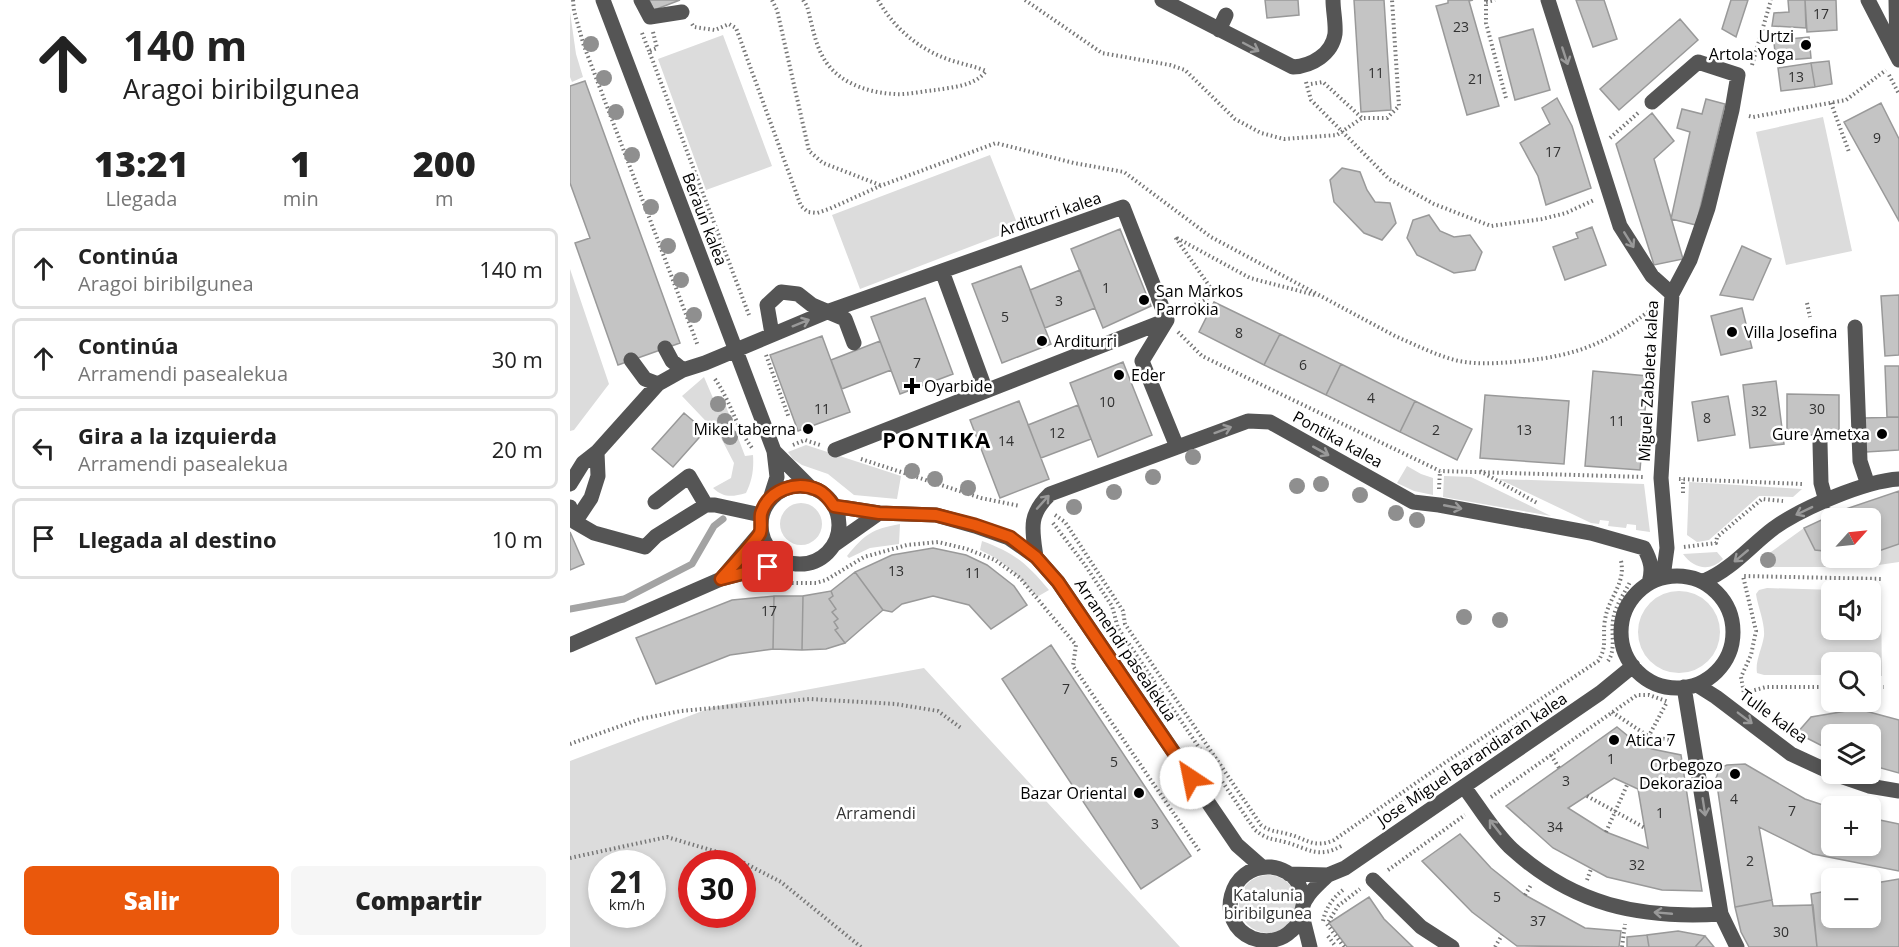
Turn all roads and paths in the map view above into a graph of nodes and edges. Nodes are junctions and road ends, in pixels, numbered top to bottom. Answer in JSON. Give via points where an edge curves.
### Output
{"nodes":[{"id":1,"x":573,"y":0,"type":"edge"},
{"id":2,"x":603,"y":0,"type":"edge"},
{"id":3,"x":641,"y":0,"type":"edge"},
{"id":4,"x":771,"y":0,"type":"edge"},
{"id":5,"x":803,"y":0,"type":"edge"},
{"id":6,"x":878,"y":0,"type":"edge"},
{"id":7,"x":1025,"y":0,"type":"edge"},
{"id":8,"x":1162,"y":0,"type":"edge"},
{"id":9,"x":1332,"y":0,"type":"edge"},
{"id":10,"x":1392,"y":0,"type":"edge"},
{"id":11,"x":1495,"y":0,"type":"edge"},
{"id":12,"x":1548,"y":0,"type":"edge"},
{"id":13,"x":1771,"y":0,"type":"edge"},
{"id":14,"x":1868,"y":0,"type":"edge"},
{"id":15,"x":1896,"y":0,"type":"edge"},
{"id":16,"x":1486,"y":1,"type":"edge"},
{"id":17,"x":682,"y":12,"type":"joint"},
{"id":18,"x":1226,"y":15,"type":"dead end"},
{"id":19,"x":1219,"y":30,"type":"junction"},
{"id":20,"x":657,"y":48,"type":"dead end"},
{"id":21,"x":1898,"y":58,"type":"edge"},
{"id":22,"x":1751,"y":68,"type":"dead end"},
{"id":23,"x":1886,"y":69,"type":"dead end"},
{"id":24,"x":1506,"y":98,"type":"dead end"},
{"id":25,"x":1652,"y":102,"type":"joint"},
{"id":26,"x":1831,"y":103,"type":"junction"},
{"id":27,"x":1732,"y":110,"type":"junction"},
{"id":28,"x":1362,"y":118,"type":"junction"},
{"id":29,"x":1342,"y":131,"type":"junction"},
{"id":30,"x":1610,"y":138,"type":"dead end"},
{"id":31,"x":1849,"y":152,"type":"dead end"},
{"id":32,"x":880,"y":186,"type":"junction"},
{"id":33,"x":1566,"y":213,"type":"dead end"},
{"id":34,"x":942,"y":271,"type":"junction"},
{"id":35,"x":1672,"y":294,"type":"junction"},
{"id":36,"x":1322,"y":297,"type":"junction"},
{"id":37,"x":1808,"y":303,"type":"dead end"},
{"id":38,"x":829,"y":311,"type":"junction"},
{"id":39,"x":1810,"y":317,"type":"dead end"},
{"id":40,"x":1167,"y":320,"type":"junction"},
{"id":41,"x":1855,"y":327,"type":"dead end"},
{"id":42,"x":767,"y":336,"type":"junction"},
{"id":43,"x":854,"y":343,"type":"dead end"},
{"id":44,"x":665,"y":348,"type":"dead end"},
{"id":45,"x":735,"y":350,"type":"junction"},
{"id":46,"x":631,"y":360,"type":"dead end"},
{"id":47,"x":705,"y":363,"type":"junction"},
{"id":48,"x":683,"y":370,"type":"junction"},
{"id":49,"x":658,"y":384,"type":"junction"},
{"id":50,"x":986,"y":391,"type":"junction"},
{"id":51,"x":789,"y":418,"type":"dead end"},
{"id":52,"x":1820,"y":443,"type":"dead end"},
{"id":53,"x":1177,"y":447,"type":"junction"},
{"id":54,"x":753,"y":450,"type":"dead end"},
{"id":55,"x":835,"y":450,"type":"joint"},
{"id":56,"x":774,"y":451,"type":"junction"},
{"id":57,"x":597,"y":452,"type":"junction"},
{"id":58,"x":1661,"y":478,"type":"junction"},
{"id":59,"x":1683,"y":479,"type":"junction"},
{"id":60,"x":1899,"y":479,"type":"edge"},
{"id":61,"x":1821,"y":483,"type":"junction"},
{"id":62,"x":570,"y":484,"type":"edge"},
{"id":63,"x":1868,"y":485,"type":"junction"},
{"id":64,"x":811,"y":488,"type":"junction"},
{"id":65,"x":770,"y":499,"type":"junction"},
{"id":66,"x":1826,"y":501,"type":"junction"},
{"id":67,"x":655,"y":502,"type":"dead end"},
{"id":68,"x":1683,"y":502,"type":"dead end"},
{"id":69,"x":1792,"y":502,"type":"dead end"},
{"id":70,"x":1041,"y":503,"type":"junction"},
{"id":71,"x":706,"y":505,"type":"junction"},
{"id":72,"x":834,"y":506,"type":"junction"},
{"id":73,"x":570,"y":507,"type":"edge"},
{"id":74,"x":879,"y":513,"type":"junction"},
{"id":75,"x":761,"y":514,"type":"junction"},
{"id":76,"x":575,"y":522,"type":"junction"},
{"id":77,"x":760,"y":533,"type":"junction"},
{"id":78,"x":1683,"y":536,"type":"dead end"},
{"id":79,"x":1617,"y":540,"type":"junction"},
{"id":80,"x":835,"y":544,"type":"junction"},
{"id":81,"x":1036,"y":557,"type":"junction"},
{"id":82,"x":785,"y":562,"type":"junction"},
{"id":83,"x":721,"y":579,"type":"junction"},
{"id":84,"x":1883,"y":579,"type":"dead end"},
{"id":85,"x":1656,"y":580,"type":"junction"},
{"id":86,"x":1631,"y":581,"type":"dead end"},
{"id":87,"x":1704,"y":581,"type":"junction"},
{"id":88,"x":778,"y":582,"type":"dead end"},
{"id":89,"x":570,"y":645,"type":"edge"},
{"id":90,"x":1633,"y":666,"type":"junction"},
{"id":91,"x":1603,"y":667,"type":"dead end"},
{"id":92,"x":1691,"y":686,"type":"junction"},
{"id":93,"x":1821,"y":687,"type":"edge"},
{"id":94,"x":1667,"y":702,"type":"dead end"},
{"id":95,"x":1530,"y":716,"type":"dead end"},
{"id":96,"x":961,"y":728,"type":"dead end"},
{"id":97,"x":1648,"y":736,"type":"junction"},
{"id":98,"x":1683,"y":743,"type":"dead end"},
{"id":99,"x":570,"y":744,"type":"edge"},
{"id":100,"x":1644,"y":745,"type":"dead end"},
{"id":101,"x":1551,"y":755,"type":"junction"},
{"id":102,"x":1559,"y":768,"type":"dead end"},
{"id":103,"x":1821,"y":768,"type":"edge"},
{"id":104,"x":1863,"y":784,"type":"edge"},
{"id":105,"x":1627,"y":785,"type":"dead end"},
{"id":106,"x":1464,"y":787,"type":"junction"},
{"id":107,"x":1899,"y":791,"type":"edge"},
{"id":108,"x":1587,"y":796,"type":"dead end"},
{"id":109,"x":1479,"y":806,"type":"junction"},
{"id":110,"x":1615,"y":812,"type":"junction"},
{"id":111,"x":1376,"y":822,"type":"dead end"},
{"id":112,"x":1645,"y":828,"type":"dead end"},
{"id":113,"x":1606,"y":832,"type":"dead end"},
{"id":114,"x":1347,"y":842,"type":"dead end"},
{"id":115,"x":1237,"y":845,"type":"junction"},
{"id":116,"x":1200,"y":852,"type":"dead end"},
{"id":117,"x":570,"y":858,"type":"edge"},
{"id":118,"x":1262,"y":867,"type":"junction"},
{"id":119,"x":1345,"y":868,"type":"junction"},
{"id":120,"x":1591,"y":869,"type":"dead end"},
{"id":121,"x":1289,"y":874,"type":"junction"},
{"id":122,"x":1328,"y":875,"type":"junction"},
{"id":123,"x":1239,"y":879,"type":"junction"},
{"id":124,"x":1372,"y":880,"type":"junction"},
{"id":125,"x":1598,"y":883,"type":"dead end"},
{"id":126,"x":1303,"y":908,"type":"junction"},
{"id":127,"x":1721,"y":914,"type":"junction"},
{"id":128,"x":1502,"y":935,"type":"dead end"},
{"id":129,"x":1285,"y":943,"type":"edge"},
{"id":130,"x":861,"y":947,"type":"edge"},
{"id":131,"x":1310,"y":947,"type":"edge"},
{"id":132,"x":1336,"y":947,"type":"edge"},
{"id":133,"x":1344,"y":947,"type":"edge"},
{"id":134,"x":1452,"y":947,"type":"edge"},
{"id":135,"x":1496,"y":947,"type":"edge"},
{"id":136,"x":1737,"y":947,"type":"edge"}],
"edges":[{"from":1,"to":47,"type":"path","via":[[584,46]]},
{"from":2,"to":45,"type":"street","name":"Beraun kalea"},
{"from":3,"to":17,"type":"street","via":[[650,17]]},
{"from":4,"to":32,"type":"path","via":[[777,10],[809,151],[823,163]]},
{"from":5,"to":6,"type":"path","via":[[827,63],[861,88],[896,95],[964,85],[982,77],[986,71],[949,59],[904,34],[888,19]]},
{"from":7,"to":29,"type":"path","via":[[1102,53],[1185,70],[1235,119],[1262,133],[1284,139],[1337,135]]},
{"from":8,"to":19,"type":"street"},
{"from":19,"to":9,"type":"street","one_way":true,"via":[[1285,65],[1302,67],[1331,46],[1335,34]]},
{"from":10,"to":28,"type":"path","via":[[1399,106],[1387,118]]},
{"from":11,"to":16,"type":"path"},
{"from":12,"to":35,"type":"street","name":"Miguel Zabaleta kalea","one_way":true,"via":[[1620,226],[1652,276]]},
{"from":13,"to":22,"type":"path"},
{"from":14,"to":21,"type":"street"},
{"from":15,"to":21,"type":"street"},
{"from":16,"to":24,"type":"path","via":[[1486,23]]},
{"from":17,"to":32,"type":"path","via":[[694,27],[715,30],[729,24],[736,28],[801,206],[817,213]]},
{"from":18,"to":19,"type":"street"},
{"from":20,"to":42,"type":"path","via":[[649,51],[748,313]]},
{"from":23,"to":26,"type":"path","via":[[1846,100]]},
{"from":25,"to":27,"type":"street","via":[[1698,62],[1738,75]]},
{"from":25,"to":30,"type":"path"},
{"from":26,"to":27,"type":"path","via":[[1753,117]]},
{"from":26,"to":31,"type":"path"},
{"from":27,"to":35,"type":"street","via":[[1708,208],[1690,260]]},
{"from":28,"to":29,"type":"path"},
{"from":28,"to":29,"type":"path","via":[[1323,82],[1307,85],[1311,100]]},
{"from":29,"to":33,"type":"path","via":[[1389,179],[1434,204],[1491,226]]},
{"from":32,"to":36,"type":"path","via":[[996,143],[1124,172],[1211,237]]},
{"from":34,"to":38,"type":"street","name":"Arditurri kalea"},
{"from":34,"to":40,"type":"street","name":"Arditurri kalea","via":[[1123,207]]},
{"from":34,"to":50,"type":"street"},
{"from":35,"to":36,"type":"path","via":[[1626,329],[1572,354],[1487,364],[1459,361],[1424,349]]},
{"from":35,"to":58,"type":"street","name":"Miguel Zabaleta kalea"},
{"from":36,"to":40,"type":"path","via":[[1250,278],[1175,237],[1215,294]]},
{"from":37,"to":39,"type":"path"},
{"from":42,"to":38,"type":"street","name":"Arditurri kalea","one_way":true},
{"from":38,"to":42,"type":"street","via":[[798,294],[781,292],[767,305]]},
{"from":38,"to":43,"type":"street","via":[[845,319]]},
{"from":40,"to":50,"type":"street"},
{"from":40,"to":53,"type":"street","via":[[1142,361]]},
{"from":40,"to":58,"type":"path","via":[[1202,356],[1440,471]]},
{"from":41,"to":63,"type":"street","via":[[1860,461]]},
{"from":42,"to":45,"type":"street","name":"Arditurri kalea"},
{"from":42,"to":51,"type":"path"},
{"from":44,"to":48,"type":"street"},
{"from":45,"to":47,"type":"street","name":"Arditurri kalea"},
{"from":45,"to":56,"type":"street","name":"Beraun kalea"},
{"from":46,"to":49,"type":"street","via":[[645,379]]},
{"from":47,"to":48,"type":"street","name":"Arditurri kalea"},
{"from":47,"to":54,"type":"path","via":[[727,396],[742,436]]},
{"from":48,"to":49,"type":"street","name":"Arditurri kalea"},
{"from":49,"to":57,"type":"street","name":"Arditurri kalea"},
{"from":50,"to":55,"type":"street"},
{"from":52,"to":61,"type":"street"},
{"from":70,"to":53,"type":"street","name":"Pontika kalea","one_way":true,"via":[[1050,494]]},
{"from":53,"to":79,"type":"street","name":"Pontika kalea","one_way":true,"via":[[1248,421],[1270,422],[1413,502]]},
{"from":55,"to":56,"type":"path","via":[[805,440]]},
{"from":56,"to":64,"type":"street","name":"Beraun kalea"},
{"from":56,"to":65,"type":"street","name":"Beraun kalea","via":[[777,477]]},
{"from":57,"to":62,"type":"street","name":"Arditurri kalea","via":[[583,463]]},
{"from":57,"to":76,"type":"street","via":[[598,476],[591,498]]},
{"from":58,"to":59,"type":"path"},
{"from":58,"to":85,"type":"street","name":"Miguel Zabaleta kalea","via":[[1667,548]]},
{"from":59,"to":61,"type":"path"},
{"from":59,"to":68,"type":"path"},
{"from":60,"to":63,"type":"street"},
{"from":61,"to":66,"type":"street"},
{"from":63,"to":66,"type":"street"},
{"from":64,"to":65,"type":"street","via":[[800,485],[783,489]]},
{"from":64,"to":72,"type":"street","via":[[826,495]]},
{"from":65,"to":75,"type":"street"},
{"from":66,"to":87,"type":"street","one_way":true,"via":[[1775,527],[1724,570]]},
{"from":67,"to":71,"type":"street","via":[[689,476]]},
{"from":69,"to":78,"type":"path","via":[[1762,499],[1717,537],[1716,543],[1683,547]]},
{"from":70,"to":79,"type":"path","via":[[1065,522],[1123,610],[1125,624],[1261,825],[1271,832],[1319,844],[1334,840],[1598,661],[1604,652],[1609,604],[1623,578]]},
{"from":70,"to":81,"type":"street","via":[[1032,526]]},
{"from":71,"to":75,"type":"street"},
{"from":71,"to":76,"type":"street","via":[[645,547],[594,533]]},
{"from":72,"to":74,"type":"street","name":"Arramendi pasealekua"},
{"from":72,"to":80,"type":"street","via":[[839,520]]},
{"from":73,"to":76,"type":"street"},
{"from":74,"to":80,"type":"street"},
{"from":74,"to":81,"type":"street","name":"Arramendi pasealekua","via":[[936,515],[975,525],[1010,537]]},
{"from":75,"to":77,"type":"street"},
{"from":77,"to":82,"type":"street","via":[[766,546]]},
{"from":77,"to":83,"type":"street"},
{"from":79,"to":85,"type":"street","name":"Pontika kalea","via":[[1644,548]]},
{"from":80,"to":82,"type":"street","via":[[808,564]]},
{"from":81,"to":115,"type":"street","name":"Arramendi pasealekua","via":[[1058,582]]},
{"from":82,"to":83,"type":"street"},
{"from":83,"to":89,"type":"street"},
{"from":84,"to":93,"type":"path","via":[[1743,576],[1756,631],[1741,677],[1744,693],[1766,687]]},
{"from":85,"to":87,"type":"street","via":[[1677,575]]},
{"from":85,"to":90,"type":"street","via":[[1636,592],[1622,623],[1622,644]]},
{"from":86,"to":91,"type":"path","via":[[1616,607],[1613,654]]},
{"from":87,"to":92,"type":"street","via":[[1728,606],[1734,635],[1721,668],[1708,680]]},
{"from":88,"to":116,"type":"path","via":[[816,583],[864,558],[907,545],[938,542],[995,560],[1020,578],[1076,645],[1073,666]]},
{"from":90,"to":92,"type":"street","via":[[1642,676],[1663,687]]},
{"from":90,"to":106,"type":"street","name":"Jose Miguel Barandiaran kalea"},
{"from":92,"to":103,"type":"street","name":"Tulle kalea","one_way":true,"via":[[1716,697],[1791,754]]},
{"from":92,"to":127,"type":"street","one_way":true,"via":[[1706,866]]},
{"from":94,"to":97,"type":"path"},
{"from":95,"to":111,"type":"path"},
{"from":96,"to":99,"type":"path","via":[[938,711],[896,704],[810,699],[681,711],[640,719]]},
{"from":97,"to":98,"type":"path"},
{"from":97,"to":100,"type":"path"},
{"from":97,"to":101,"type":"path","via":[[1612,712]]},
{"from":101,"to":102,"type":"path"},
{"from":101,"to":109,"type":"path"},
{"from":104,"to":107,"type":"street","name":"Tulle kalea"},
{"from":105,"to":110,"type":"path"},
{"from":106,"to":109,"type":"street"},
{"from":106,"to":119,"type":"street","name":"Jose Miguel Barandiaran kalea"},
{"from":108,"to":110,"type":"path"},
{"from":109,"to":124,"type":"path"},
{"from":127,"to":109,"type":"street","one_way":true,"via":[[1659,913],[1586,898],[1561,885],[1510,847]]},
{"from":110,"to":112,"type":"path"},
{"from":110,"to":113,"type":"path"},
{"from":114,"to":119,"type":"path","via":[[1333,850]]},
{"from":115,"to":118,"type":"street","name":"Arramendi pasealekua"},
{"from":115,"to":123,"type":"street"},
{"from":117,"to":130,"type":"path","via":[[667,837],[731,856],[781,882]]},
{"from":118,"to":121,"type":"street","via":[[1278,868]]},
{"from":118,"to":123,"type":"street"},
{"from":119,"to":122,"type":"street","name":"Jose Miguel Barandiaran kalea"},
{"from":119,"to":132,"type":"path","via":[[1353,879],[1351,885],[1331,902],[1323,919],[1323,927]]},
{"from":120,"to":125,"type":"path","via":[[1586,880]]},
{"from":121,"to":122,"type":"street"},
{"from":121,"to":126,"type":"street","via":[[1298,883]]},
{"from":122,"to":126,"type":"street"},
{"from":123,"to":129,"type":"street","via":[[1232,890],[1230,908],[1239,928],[1255,939]]},
{"from":124,"to":133,"type":"path","via":[[1338,906],[1328,924]]},
{"from":124,"to":134,"type":"street","via":[[1421,927]]},
{"from":126,"to":129,"type":"street"},
{"from":126,"to":131,"type":"street"},
{"from":127,"to":136,"type":"street"},
{"from":128,"to":135,"type":"path"}]}
